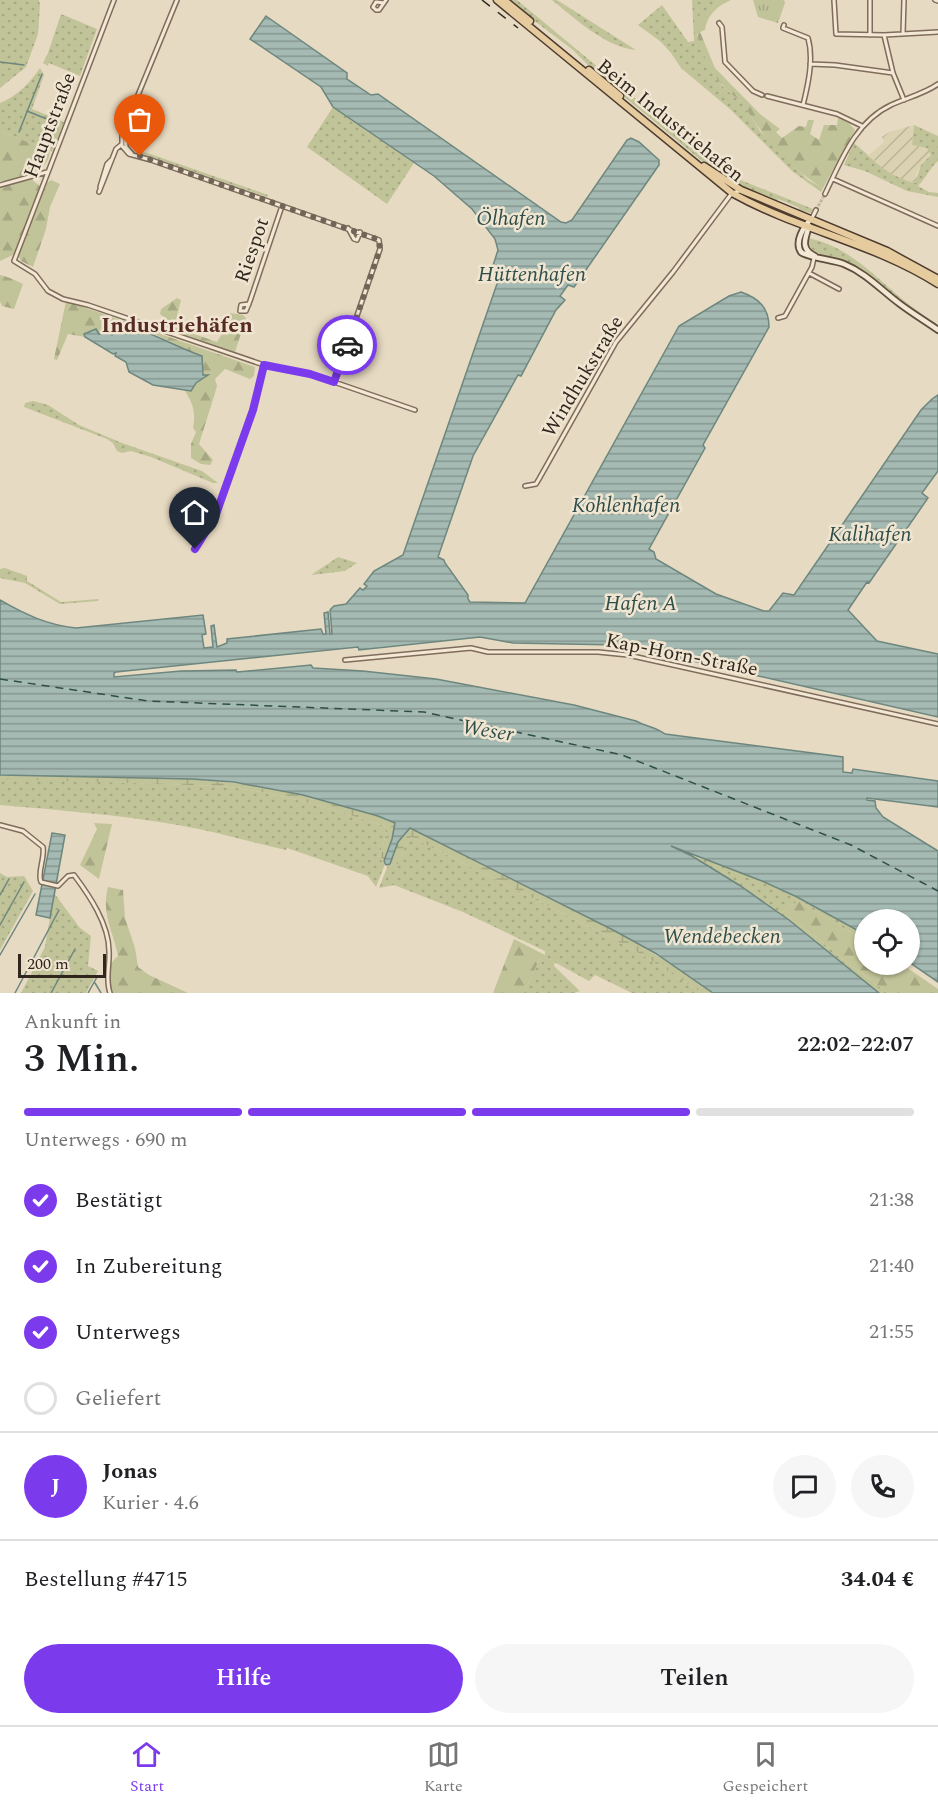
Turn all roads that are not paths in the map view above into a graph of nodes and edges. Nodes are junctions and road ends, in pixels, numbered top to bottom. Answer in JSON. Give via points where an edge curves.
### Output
{"nodes":[{"id":1,"x":114,"y":0,"type":"edge"},
{"id":2,"x":177,"y":0,"type":"edge"},
{"id":3,"x":497,"y":0,"type":"edge"},
{"id":4,"x":504,"y":0,"type":"edge"},
{"id":5,"x":870,"y":0,"type":"edge"},
{"id":6,"x":904,"y":0,"type":"edge"},
{"id":7,"x":834,"y":2,"type":"edge"},
{"id":8,"x":719,"y":23,"type":"dead end"},
{"id":9,"x":784,"y":25,"type":"dead end"},
{"id":10,"x":938,"y":32,"type":"edge"},
{"id":11,"x":903,"y":34,"type":"junction"},
{"id":12,"x":870,"y":35,"type":"junction"},
{"id":13,"x":884,"y":35,"type":"junction"},
{"id":14,"x":810,"y":64,"type":"junction"},
{"id":15,"x":893,"y":73,"type":"junction"},
{"id":16,"x":938,"y":85,"type":"edge"},
{"id":17,"x":904,"y":100,"type":"junction"},
{"id":18,"x":802,"y":105,"type":"junction"},
{"id":19,"x":861,"y":128,"type":"junction"},
{"id":20,"x":123,"y":146,"type":"junction"},
{"id":21,"x":47,"y":172,"type":"junction"},
{"id":22,"x":832,"y":179,"type":"junction"},
{"id":23,"x":730,"y":184,"type":"junction"},
{"id":24,"x":0,"y":185,"type":"edge"},
{"id":25,"x":741,"y":190,"type":"junction"},
{"id":26,"x":99,"y":192,"type":"dead end"},
{"id":27,"x":732,"y":193,"type":"junction"},
{"id":28,"x":825,"y":194,"type":"tunnel mouth"},
{"id":29,"x":282,"y":206,"type":"junction"},
{"id":30,"x":774,"y":206,"type":"junction"},
{"id":31,"x":765,"y":210,"type":"junction"},
{"id":32,"x":816,"y":210,"type":"tunnel mouth"},
{"id":33,"x":808,"y":224,"type":"junction"},
{"id":34,"x":938,"y":226,"type":"edge"},
{"id":35,"x":348,"y":228,"type":"junction"},
{"id":36,"x":360,"y":232,"type":"junction"},
{"id":37,"x":815,"y":256,"type":"junction"},
{"id":38,"x":809,"y":273,"type":"junction"},
{"id":39,"x":938,"y":279,"type":"edge"},
{"id":40,"x":938,"y":284,"type":"edge"},
{"id":41,"x":839,"y":289,"type":"dead end"},
{"id":42,"x":249,"y":304,"type":"dead end"},
{"id":43,"x":778,"y":318,"type":"dead end"},
{"id":44,"x":938,"y":330,"type":"edge"},
{"id":45,"x":351,"y":333,"type":"junction"},
{"id":46,"x":340,"y":363,"type":"junction"},
{"id":47,"x":264,"y":365,"type":"junction"},
{"id":48,"x":334,"y":382,"type":"junction"},
{"id":49,"x":415,"y":410,"type":"dead end"},
{"id":50,"x":525,"y":486,"type":"dead end"},
{"id":51,"x":195,"y":549,"type":"dead end"},
{"id":52,"x":345,"y":660,"type":"dead end"},
{"id":53,"x":938,"y":724,"type":"edge"},
{"id":54,"x":0,"y":825,"type":"edge"},
{"id":55,"x":110,"y":993,"type":"edge"}],
"edges":[{"from":1,"to":21,"type":"street","name":"Hauptstraße"},
{"from":2,"to":20,"type":"street","via":[[124,131]]},
{"from":3,"to":27,"type":"main road","name":"Beim Industriehafen"},
{"from":4,"to":23,"type":"main road","name":"Beim Industriehafen"},
{"from":5,"to":12,"type":"street"},
{"from":6,"to":11,"type":"street"},
{"from":7,"to":12,"type":"street","via":[[836,34]]},
{"from":8,"to":18,"type":"street","via":[[724,62],[753,91]]},
{"from":9,"to":14,"type":"street","via":[[783,28],[808,38]]},
{"from":10,"to":11,"type":"street"},
{"from":11,"to":13,"type":"street"},
{"from":12,"to":13,"type":"street"},
{"from":13,"to":15,"type":"street"},
{"from":14,"to":15,"type":"street"},
{"from":14,"to":18,"type":"street"},
{"from":15,"to":17,"type":"street"},
{"from":16,"to":17,"type":"street"},
{"from":17,"to":19,"type":"street","via":[[880,112]]},
{"from":18,"to":19,"type":"street","via":[[837,114]]},
{"from":19,"to":22,"type":"street"},
{"from":20,"to":26,"type":"street","via":[[107,164]]},
{"from":20,"to":29,"type":"street","via":[[134,155]]},
{"from":21,"to":24,"type":"street"},
{"from":21,"to":47,"type":"street","name":"Hauptstraße","via":[[14,261],[63,299]]},
{"from":22,"to":28,"type":"street"},
{"from":22,"to":34,"type":"street"},
{"from":23,"to":25,"type":"main road","name":"Beim Industriehafen"},
{"from":23,"to":27,"type":"street"},
{"from":25,"to":27,"type":"street"},
{"from":25,"to":30,"type":"main road","name":"Beim Industriehafen"},
{"from":27,"to":31,"type":"main road","name":"Beim Industriehafen"},
{"from":27,"to":50,"type":"street","name":"Windhukstraße","via":[[616,342],[536,484]]},
{"from":29,"to":35,"type":"street"},
{"from":29,"to":42,"type":"street","name":"Riespot"},
{"from":30,"to":31,"type":"main road"},
{"from":30,"to":33,"type":"main road","name":"Beim Industriehafen"},
{"from":31,"to":33,"type":"main road","name":"Beim Industriehafen"},
{"from":32,"to":33,"type":"street"},
{"from":33,"to":37,"type":"street","via":[[804,246]]},
{"from":33,"to":39,"type":"main road","name":"Beim Industriehafen","via":[[887,251]]},
{"from":33,"to":40,"type":"main road","name":"Beim Industriehafen","via":[[883,254]]},
{"from":35,"to":36,"type":"street"},
{"from":35,"to":36,"type":"street","via":[[354,239]]},
{"from":36,"to":45,"type":"street","via":[[379,240],[380,245]]},
{"from":37,"to":38,"type":"street"},
{"from":37,"to":44,"type":"street","via":[[843,263],[866,275]]},
{"from":38,"to":41,"type":"street"},
{"from":38,"to":43,"type":"street","via":[[785,316]]},
{"from":45,"to":46,"type":"street"},
{"from":45,"to":46,"type":"street","via":[[358,349],[351,366]]},
{"from":46,"to":48,"type":"street"},
{"from":47,"to":48,"type":"street"},
{"from":47,"to":51,"type":"street","via":[[253,410],[215,517]]},
{"from":48,"to":49,"type":"street"},
{"from":52,"to":53,"type":"street","name":"Kap-Horn-Straße","via":[[471,648],[488,652],[615,653]]},
{"from":54,"to":55,"type":"street","via":[[23,831],[43,847],[41,882],[58,886],[74,875],[97,913],[110,948],[106,974]]}]}
